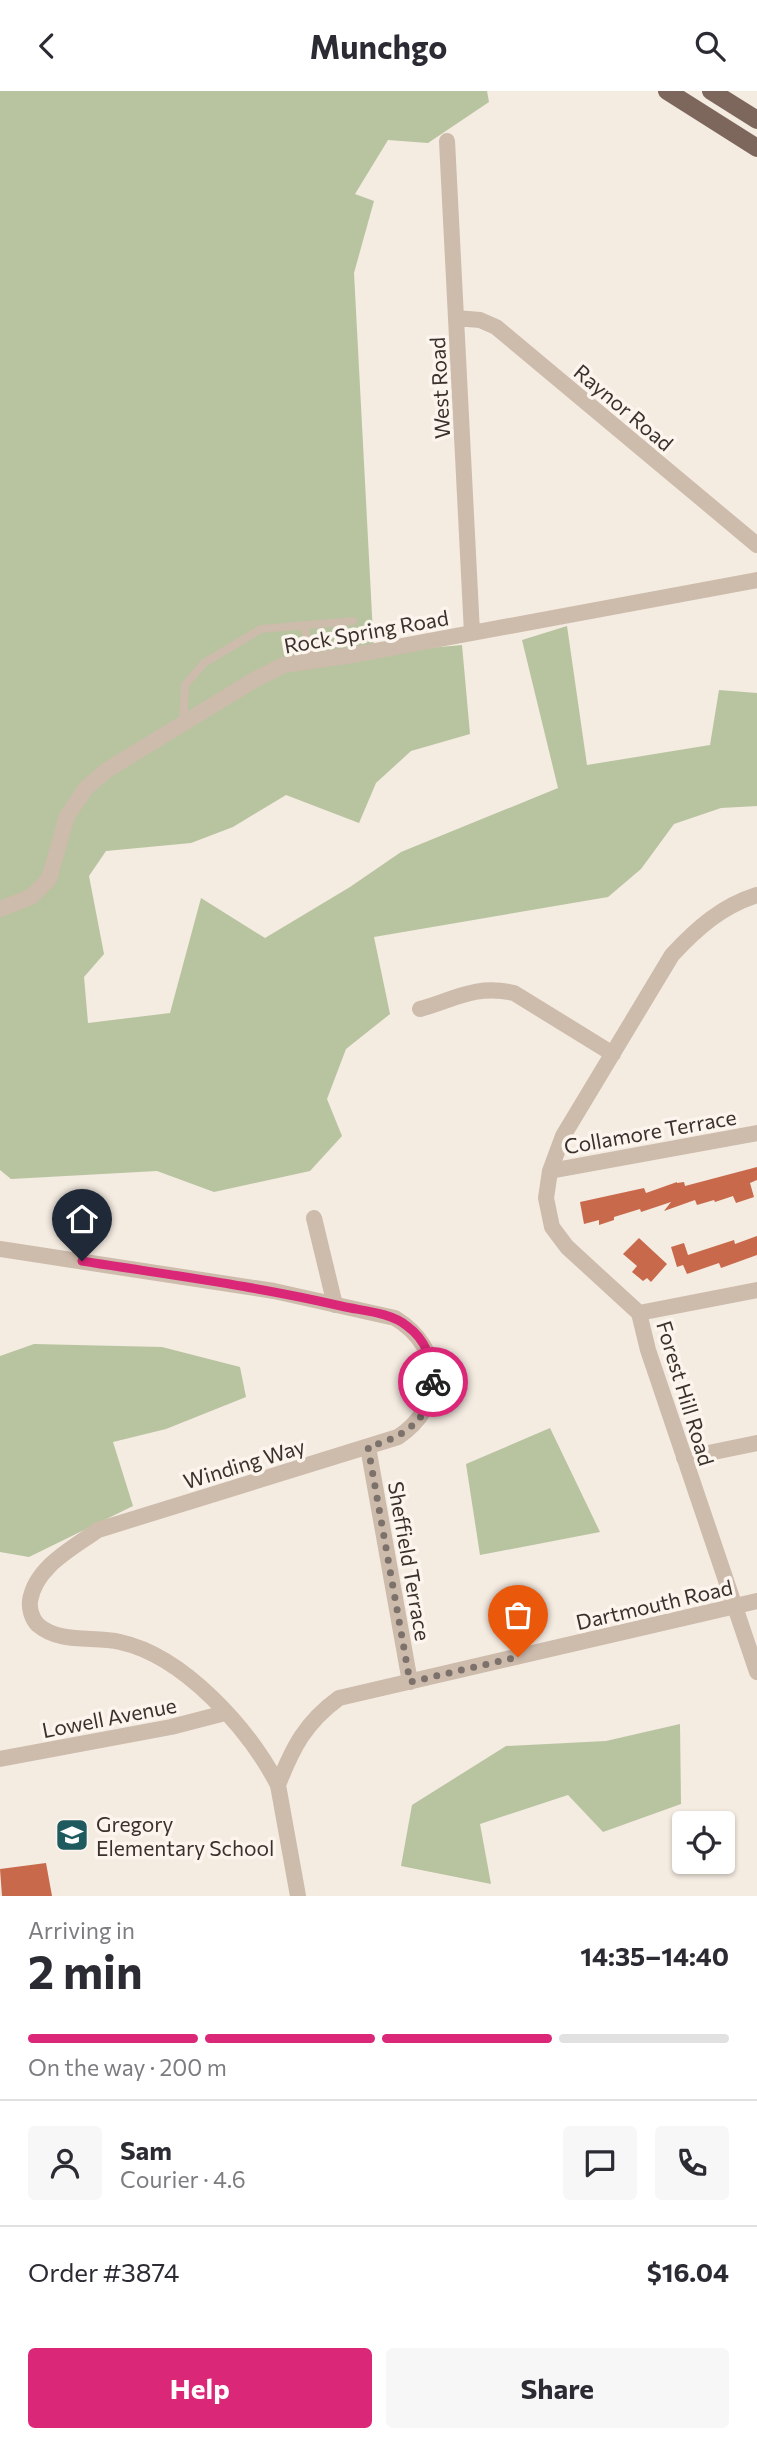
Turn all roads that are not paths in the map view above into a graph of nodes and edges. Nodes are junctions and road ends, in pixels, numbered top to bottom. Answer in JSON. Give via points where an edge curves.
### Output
{"nodes":[{"id":1,"x":667,"y":91,"type":"edge"},
{"id":2,"x":713,"y":92,"type":"edge"},
{"id":3,"x":702,"y":113,"type":"junction"},
{"id":4,"x":757,"y":120,"type":"edge"},
{"id":5,"x":447,"y":141,"type":"dead end"},
{"id":6,"x":757,"y":148,"type":"edge"},
{"id":7,"x":456,"y":318,"type":"junction"},
{"id":8,"x":757,"y":545,"type":"edge"},
{"id":9,"x":757,"y":580,"type":"edge"},
{"id":10,"x":353,"y":621,"type":"dead end"},
{"id":11,"x":304,"y":625,"type":"junction"},
{"id":12,"x":472,"y":633,"type":"junction"},
{"id":13,"x":312,"y":660,"type":"junction"},
{"id":14,"x":183,"y":724,"type":"junction"},
{"id":15,"x":757,"y":895,"type":"edge"},
{"id":16,"x":0,"y":909,"type":"edge"},
{"id":17,"x":420,"y":1009,"type":"dead end"},
{"id":18,"x":613,"y":1053,"type":"junction"},
{"id":19,"x":757,"y":1133,"type":"edge"},
{"id":20,"x":551,"y":1171,"type":"junction"},
{"id":21,"x":314,"y":1218,"type":"dead end"},
{"id":22,"x":0,"y":1249,"type":"edge"},
{"id":23,"x":757,"y":1290,"type":"edge"},
{"id":24,"x":335,"y":1304,"type":"junction"},
{"id":25,"x":639,"y":1313,"type":"junction"},
{"id":26,"x":757,"y":1443,"type":"edge"},
{"id":27,"x":368,"y":1447,"type":"junction"},
{"id":28,"x":684,"y":1458,"type":"junction"},
{"id":29,"x":757,"y":1601,"type":"edge"},
{"id":30,"x":733,"y":1607,"type":"junction"},
{"id":31,"x":757,"y":1672,"type":"edge"},
{"id":32,"x":410,"y":1682,"type":"junction"},
{"id":33,"x":225,"y":1713,"type":"junction"},
{"id":34,"x":0,"y":1759,"type":"edge"},
{"id":35,"x":278,"y":1785,"type":"junction"},
{"id":36,"x":298,"y":1896,"type":"edge"}],
"edges":[{"from":1,"to":3,"type":"main road"},
{"from":2,"to":3,"type":"main road"},
{"from":2,"to":4,"type":"main road"},
{"from":3,"to":6,"type":"main road"},
{"from":5,"to":7,"type":"street","name":"West Road"},
{"from":7,"to":8,"type":"street","name":"Raynor Road","via":[[496,327]]},
{"from":7,"to":12,"type":"street","name":"West Road"},
{"from":9,"to":12,"type":"street","name":"Rock Spring Road"},
{"from":10,"to":11,"type":"lane"},
{"from":11,"to":13,"type":"lane"},
{"from":11,"to":14,"type":"lane","via":[[261,629],[204,663],[185,685]]},
{"from":12,"to":13,"type":"street","name":"Rock Spring Road"},
{"from":13,"to":14,"type":"street","name":"Rock Spring Road","via":[[284,665]]},
{"from":14,"to":16,"type":"street","name":"Rock Spring Road","via":[[86,788],[67,815],[49,879],[31,897]]},
{"from":15,"to":18,"type":"street","name":"Forest Hill Road","via":[[718,912],[672,955]]},
{"from":17,"to":18,"type":"street","via":[[472,991],[514,993]]},
{"from":18,"to":20,"type":"street","name":"Forest Hill Road","via":[[563,1136]]},
{"from":19,"to":20,"type":"street","name":"Collamore Terrace"},
{"from":20,"to":25,"type":"street","name":"Forest Hill Road","via":[[546,1198],[552,1227],[567,1247]]},
{"from":21,"to":24,"type":"street"},
{"from":22,"to":24,"type":"street","name":"Winding Way"},
{"from":23,"to":25,"type":"street"},
{"from":24,"to":27,"type":"street","name":"Winding Way","via":[[395,1318],[417,1335],[430,1360],[433,1387],[423,1414],[410,1430]]},
{"from":25,"to":28,"type":"street","name":"Forest Hill Road"},
{"from":26,"to":28,"type":"street"},
{"from":27,"to":32,"type":"street","name":"Sheffield Terrace"},
{"from":27,"to":33,"type":"street","name":"Winding Way","via":[[98,1530],[38,1578],[29,1609],[36,1623],[56,1636],[121,1642],[166,1660]]},
{"from":28,"to":30,"type":"street","name":"Forest Hill Road"},
{"from":29,"to":30,"type":"street","name":"Dartmouth Road"},
{"from":30,"to":31,"type":"street","name":"Forest Hill Road"},
{"from":30,"to":32,"type":"street","name":"Dartmouth Road"},
{"from":32,"to":35,"type":"street","name":"Dartmouth Road","via":[[339,1698],[322,1711],[292,1751]]},
{"from":33,"to":34,"type":"street","name":"Lowell Avenue"},
{"from":33,"to":35,"type":"street","name":"Winding Way","via":[[245,1734]]},
{"from":35,"to":36,"type":"street","name":"Winding Way"}]}
